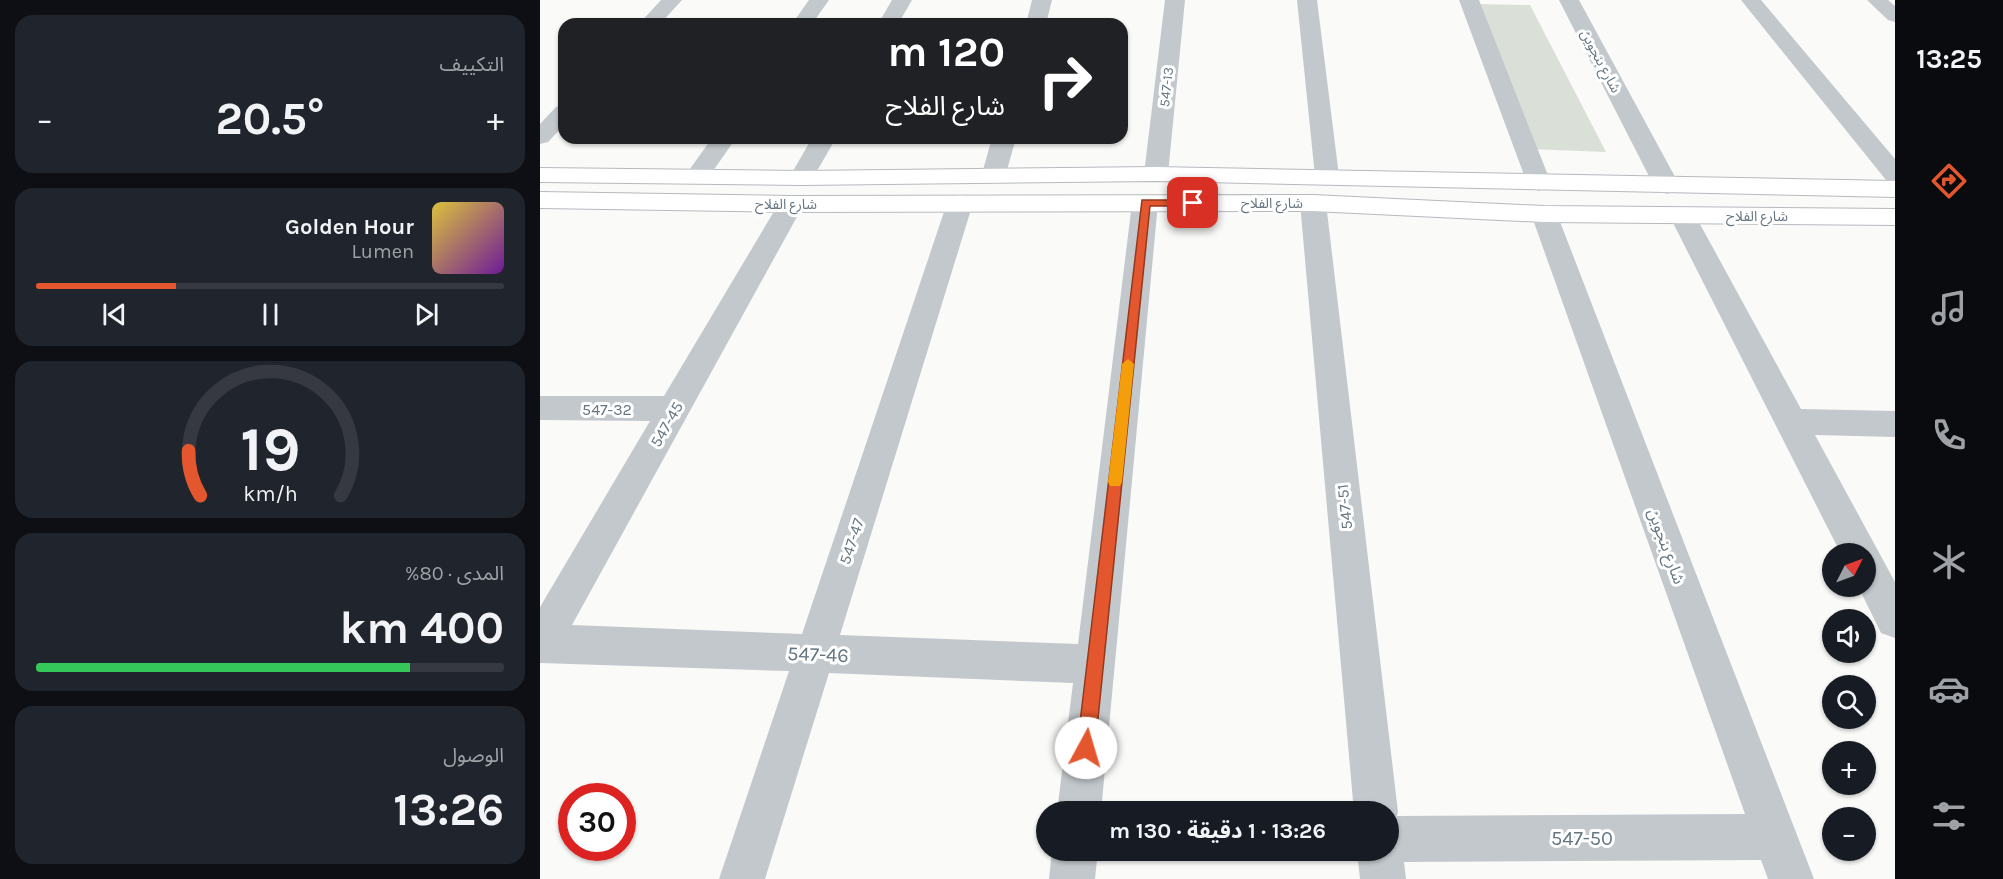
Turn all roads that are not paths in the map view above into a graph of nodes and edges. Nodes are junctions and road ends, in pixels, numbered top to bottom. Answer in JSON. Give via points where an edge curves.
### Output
{"nodes":[{"id":1,"x":672,"y":0,"type":"edge"},
{"id":2,"x":819,"y":0,"type":"edge"},
{"id":3,"x":902,"y":0,"type":"edge"},
{"id":4,"x":1042,"y":0,"type":"edge"},
{"id":5,"x":1175,"y":0,"type":"edge"},
{"id":6,"x":1307,"y":0,"type":"edge"},
{"id":7,"x":1469,"y":0,"type":"edge"},
{"id":8,"x":1569,"y":0,"type":"edge"},
{"id":9,"x":1751,"y":0,"type":"edge"},
{"id":10,"x":1877,"y":0,"type":"edge"},
{"id":11,"x":1895,"y":16,"type":"edge"},
{"id":12,"x":655,"y":18,"type":"edge"},
{"id":13,"x":806,"y":18,"type":"edge"},
{"id":14,"x":892,"y":18,"type":"edge"},
{"id":15,"x":1038,"y":18,"type":"edge"},
{"id":16,"x":558,"y":118,"type":"edge"},
{"id":17,"x":540,"y":137,"type":"edge"},
{"id":18,"x":720,"y":144,"type":"edge"},
{"id":19,"x":821,"y":144,"type":"edge"},
{"id":20,"x":1002,"y":144,"type":"edge"},
{"id":21,"x":540,"y":175,"type":"edge"},
{"id":22,"x":1895,"y":175,"type":"edge"},
{"id":23,"x":697,"y":176,"type":"junction"},
{"id":24,"x":993,"y":177,"type":"junction"},
{"id":25,"x":1667,"y":186,"type":"junction"},
{"id":26,"x":1151,"y":189,"type":"junction"},
{"id":27,"x":1895,"y":189,"type":"edge"},
{"id":28,"x":1320,"y":190,"type":"junction"},
{"id":29,"x":796,"y":191,"type":"junction"},
{"id":30,"x":1541,"y":199,"type":"junction"},
{"id":31,"x":540,"y":200,"type":"edge"},
{"id":32,"x":960,"y":203,"type":"junction"},
{"id":33,"x":1682,"y":215,"type":"junction"},
{"id":34,"x":1895,"y":217,"type":"edge"},
{"id":35,"x":540,"y":408,"type":"edge"},
{"id":36,"x":675,"y":409,"type":"junction"},
{"id":37,"x":1791,"y":422,"type":"junction"},
{"id":38,"x":1895,"y":424,"type":"edge"},
{"id":39,"x":1854,"y":543,"type":"edge"},
{"id":40,"x":1876,"y":584,"type":"edge"},
{"id":41,"x":1895,"y":620,"type":"edge"},
{"id":42,"x":540,"y":644,"type":"edge"},
{"id":43,"x":815,"y":654,"type":"junction"},
{"id":44,"x":1095,"y":664,"type":"junction"},
{"id":45,"x":1080,"y":801,"type":"edge"},
{"id":46,"x":1375,"y":801,"type":"edge"},
{"id":47,"x":1775,"y":837,"type":"junction"},
{"id":48,"x":1399,"y":839,"type":"edge"},
{"id":49,"x":1074,"y":861,"type":"edge"},
{"id":50,"x":1381,"y":861,"type":"edge"},
{"id":51,"x":742,"y":879,"type":"edge"},
{"id":52,"x":1072,"y":879,"type":"edge"},
{"id":53,"x":1383,"y":879,"type":"edge"},
{"id":54,"x":1791,"y":879,"type":"edge"}],
"edges":[{"from":1,"to":12,"type":"street"},
{"from":2,"to":13,"type":"street"},
{"from":3,"to":14,"type":"street"},
{"from":4,"to":15,"type":"street"},
{"from":5,"to":26,"type":"street","name":"547-13"},
{"from":6,"to":28,"type":"street","name":"547-51"},
{"from":7,"to":30,"type":"street","name":"شارع بنجوين"},
{"from":8,"to":25,"type":"street","name":"شارع بنجوين"},
{"from":9,"to":22,"type":"street"},
{"from":10,"to":11,"type":"street"},
{"from":16,"to":17,"type":"street"},
{"from":18,"to":23,"type":"street"},
{"from":19,"to":29,"type":"street","name":"547-45"},
{"from":20,"to":24,"type":"street"},
{"from":21,"to":23,"type":"main road","name":"شارع الفلاح"},
{"from":23,"to":29,"type":"main road","name":"شارع الفلاح"},
{"from":24,"to":26,"type":"main road","name":"شارع الفلاح"},
{"from":24,"to":29,"type":"main road","name":"شارع الفلاح"},
{"from":25,"to":27,"type":"main road","name":"شارع الفلاح"},
{"from":25,"to":30,"type":"main road","name":"شارع الفلاح"},
{"from":26,"to":28,"type":"main road","name":"شارع الفلاح"},
{"from":26,"to":32,"type":"main road","name":"شارع الفلاح"},
{"from":26,"to":44,"type":"street","name":"547-13"},
{"from":28,"to":30,"type":"main road","name":"شارع الفلاح"},
{"from":28,"to":46,"type":"street","name":"547-51"},
{"from":29,"to":31,"type":"main road","name":"شارع الفلاح"},
{"from":29,"to":32,"type":"main road","name":"شارع الفلاح"},
{"from":29,"to":36,"type":"street","name":"547-45"},
{"from":30,"to":33,"type":"main road","name":"شارع الفلاح"},
{"from":30,"to":47,"type":"street","name":"شارع بنجوين"},
{"from":32,"to":43,"type":"street","name":"547-47"},
{"from":33,"to":34,"type":"main road","name":"شارع الفلاح"},
{"from":33,"to":37,"type":"street"},
{"from":35,"to":36,"type":"street","name":"547-32"},
{"from":36,"to":42,"type":"street","name":"547-45"},
{"from":37,"to":38,"type":"street"},
{"from":37,"to":39,"type":"street"},
{"from":40,"to":41,"type":"street"},
{"from":42,"to":43,"type":"street","name":"547-46"},
{"from":43,"to":44,"type":"street","name":"547-46"},
{"from":43,"to":51,"type":"street","name":"547-47"},
{"from":44,"to":45,"type":"street","name":"547-13"},
{"from":47,"to":48,"type":"street","name":"547-50"},
{"from":47,"to":54,"type":"street","name":"شارع بنجوين"},
{"from":49,"to":52,"type":"street"},
{"from":50,"to":53,"type":"street"}]}
